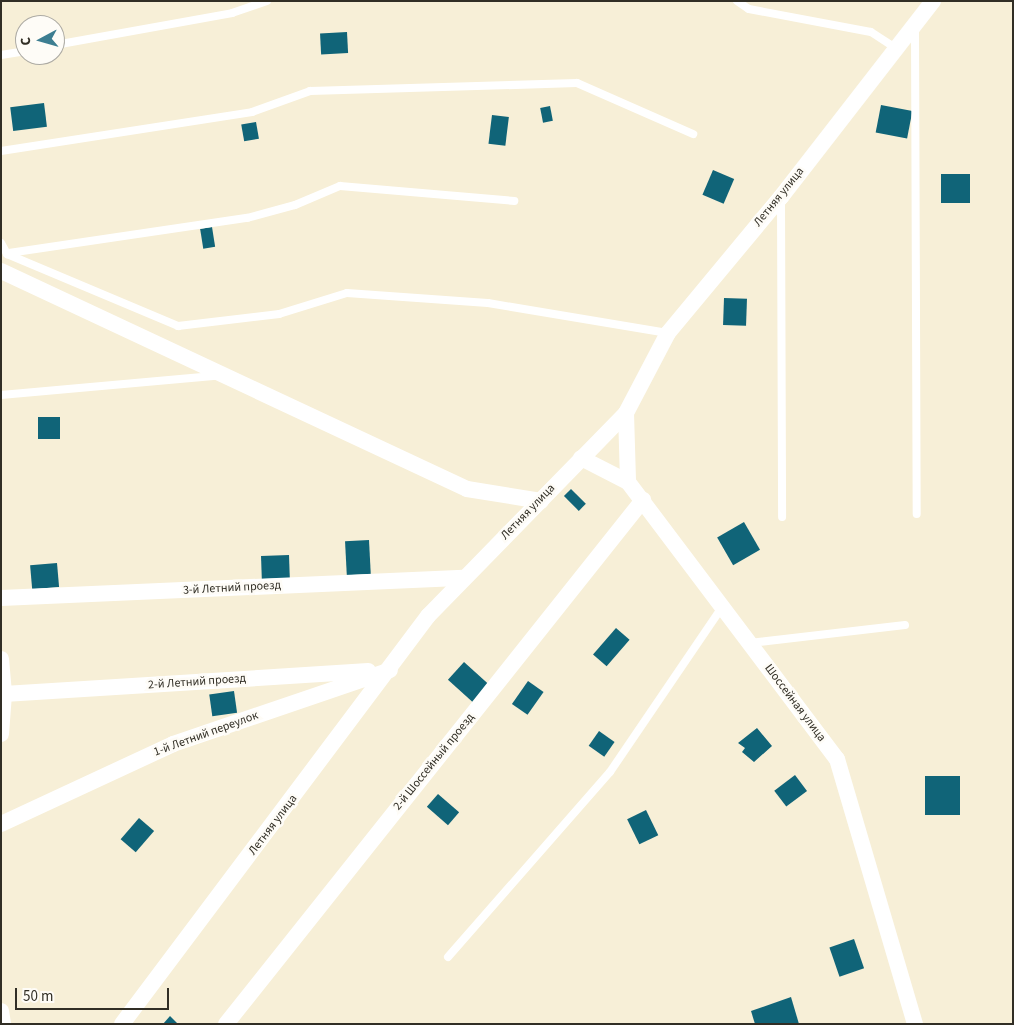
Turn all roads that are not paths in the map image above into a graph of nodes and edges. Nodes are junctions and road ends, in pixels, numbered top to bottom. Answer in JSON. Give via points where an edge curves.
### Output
{"nodes":[{"id":1,"x":267,"y":1,"type":"edge"},
{"id":2,"x":737,"y":1,"type":"edge"},
{"id":3,"x":933,"y":1,"type":"edge"},
{"id":4,"x":915,"y":24,"type":"junction"},
{"id":5,"x":65,"y":43,"type":"edge"},
{"id":6,"x":896,"y":48,"type":"junction"},
{"id":7,"x":15,"y":53,"type":"edge"},
{"id":8,"x":1,"y":55,"type":"edge"},
{"id":9,"x":693,"y":134,"type":"dead end"},
{"id":10,"x":1,"y":151,"type":"edge"},
{"id":11,"x":780,"y":197,"type":"junction"},
{"id":12,"x":514,"y":200,"type":"dead end"},
{"id":13,"x":1,"y":243,"type":"edge"},
{"id":14,"x":7,"y":254,"type":"junction"},
{"id":15,"x":1,"y":271,"type":"edge"},
{"id":16,"x":668,"y":333,"type":"junction"},
{"id":17,"x":221,"y":376,"type":"junction"},
{"id":18,"x":1,"y":395,"type":"edge"},
{"id":19,"x":626,"y":413,"type":"junction"},
{"id":20,"x":580,"y":458,"type":"junction"},
{"id":21,"x":628,"y":482,"type":"junction"},
{"id":22,"x":643,"y":500,"type":"junction"},
{"id":23,"x":541,"y":501,"type":"junction"},
{"id":24,"x":917,"y":514,"type":"dead end"},
{"id":25,"x":782,"y":517,"type":"dead end"},
{"id":26,"x":464,"y":578,"type":"junction"},
{"id":27,"x":1,"y":598,"type":"edge"},
{"id":28,"x":722,"y":606,"type":"junction"},
{"id":29,"x":905,"y":625,"type":"dead end"},
{"id":30,"x":750,"y":643,"type":"junction"},
{"id":31,"x":1,"y":659,"type":"edge"},
{"id":32,"x":390,"y":670,"type":"junction"},
{"id":33,"x":4,"y":694,"type":"junction"},
{"id":34,"x":1,"y":734,"type":"edge"},
{"id":35,"x":1,"y":824,"type":"edge"},
{"id":36,"x":448,"y":956,"type":"dead end"},
{"id":37,"x":1,"y":1011,"type":"edge"},
{"id":38,"x":3,"y":1024,"type":"edge"},
{"id":39,"x":122,"y":1024,"type":"edge"},
{"id":40,"x":226,"y":1024,"type":"edge"},
{"id":41,"x":915,"y":1024,"type":"edge"}],
"edges":[{"from":1,"to":5,"type":"lane","via":[[232,13]]},
{"from":2,"to":6,"type":"lane","via":[[749,9],[871,32]]},
{"from":3,"to":4,"type":"street","name":"Летняя улица"},
{"from":4,"to":6,"type":"street","name":"Летняя улица"},
{"from":4,"to":24,"type":"lane"},
{"from":6,"to":11,"type":"street","name":"Летняя улица"},
{"from":7,"to":8,"type":"lane"},
{"from":9,"to":10,"type":"lane","via":[[576,83],[310,91],[252,112]]},
{"from":11,"to":16,"type":"street","name":"Летняя улица"},
{"from":11,"to":25,"type":"lane"},
{"from":12,"to":14,"type":"lane","via":[[340,186],[294,205],[247,218]]},
{"from":13,"to":14,"type":"lane"},
{"from":14,"to":16,"type":"lane","via":[[178,326],[279,314],[347,293],[488,303]]},
{"from":15,"to":17,"type":"street"},
{"from":16,"to":19,"type":"street","name":"Летняя улица"},
{"from":17,"to":18,"type":"lane"},
{"from":17,"to":23,"type":"street","via":[[467,489]]},
{"from":19,"to":20,"type":"street","name":"Летняя улица"},
{"from":19,"to":21,"type":"street"},
{"from":20,"to":21,"type":"street"},
{"from":20,"to":23,"type":"street","name":"Летняя улица"},
{"from":21,"to":22,"type":"street","name":"Шоссейная улица"},
{"from":22,"to":28,"type":"street","name":"Шоссейная улица"},
{"from":22,"to":40,"type":"street","name":"2-й Шоссейный проезд"},
{"from":23,"to":26,"type":"street","name":"Летняя улица"},
{"from":26,"to":27,"type":"street","name":"3-й Летний проезд"},
{"from":26,"to":32,"type":"street","name":"Летняя улица","via":[[428,616]]},
{"from":28,"to":30,"type":"street","name":"Шоссейная улица"},
{"from":28,"to":36,"type":"lane","via":[[610,772]]},
{"from":29,"to":30,"type":"lane"},
{"from":30,"to":41,"type":"street","name":"Шоссейная улица","via":[[837,759]]},
{"from":31,"to":33,"type":"street"},
{"from":32,"to":33,"type":"street","name":"2-й Летний проезд"},
{"from":32,"to":35,"type":"street","name":"1-й Летний переулок","via":[[173,744]]},
{"from":32,"to":39,"type":"street","name":"Летняя улица"},
{"from":33,"to":34,"type":"street"},
{"from":37,"to":38,"type":"street"}]}
